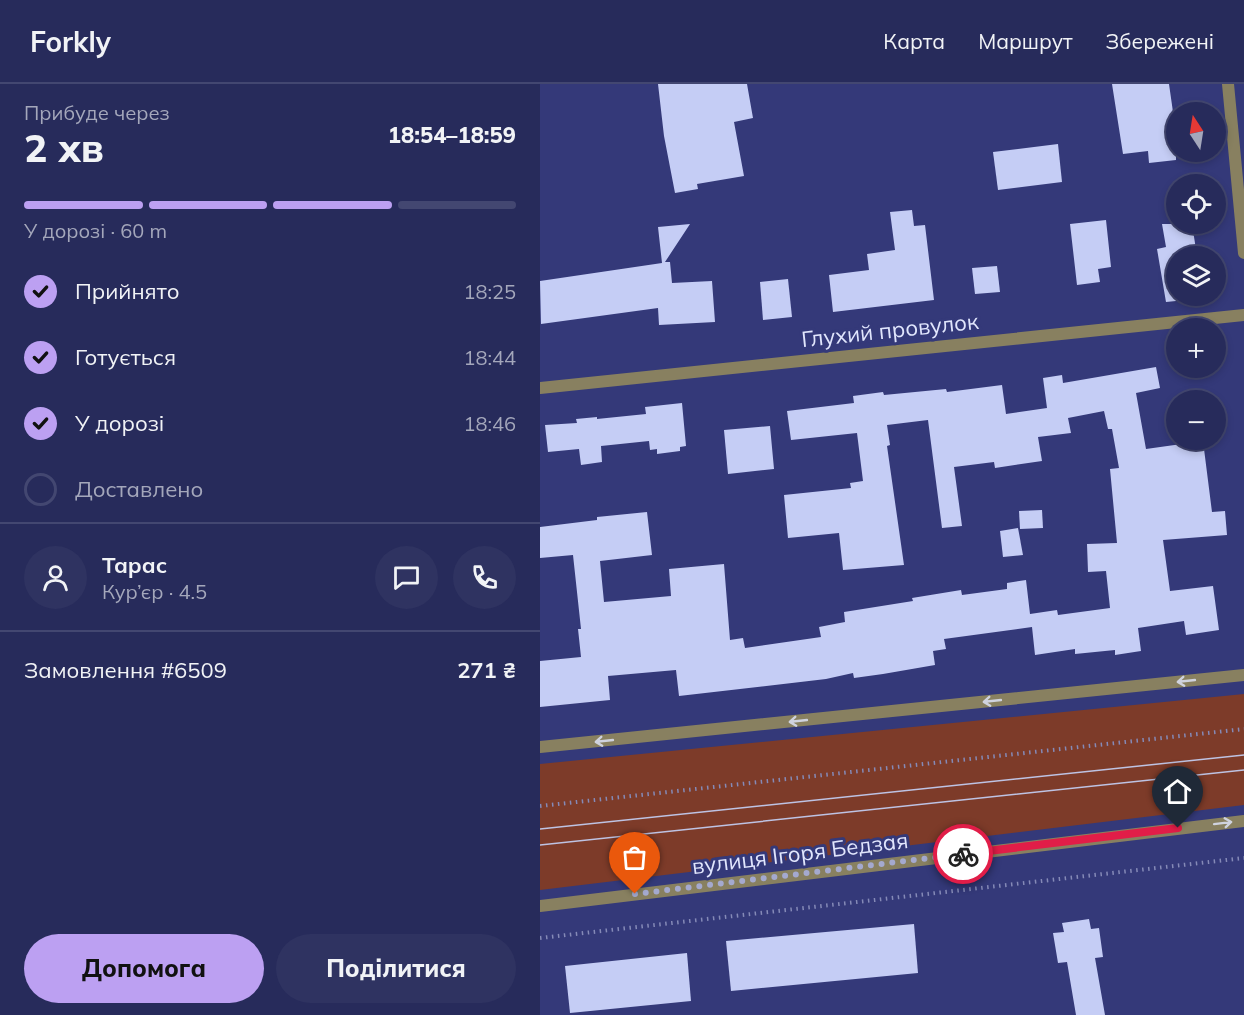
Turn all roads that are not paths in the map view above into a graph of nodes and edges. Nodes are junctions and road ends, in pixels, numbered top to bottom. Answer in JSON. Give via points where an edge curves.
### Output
{"nodes":[{"id":1,"x":1228,"y":84,"type":"edge"},
{"id":2,"x":1244,"y":253,"type":"edge"},
{"id":3,"x":1244,"y":315,"type":"edge"},
{"id":4,"x":540,"y":388,"type":"edge"},
{"id":5,"x":1244,"y":675,"type":"edge"},
{"id":6,"x":540,"y":747,"type":"edge"},
{"id":7,"x":1244,"y":821,"type":"edge"},
{"id":8,"x":540,"y":906,"type":"edge"}],
"edges":[{"from":1,"to":2,"type":"street"},
{"from":3,"to":4,"type":"street","name":"Глухий провулок"},
{"from":5,"to":6,"type":"street","one_way":true},
{"from":8,"to":7,"type":"street","name":"вулиця Ігоря Бедзая","one_way":true}]}
